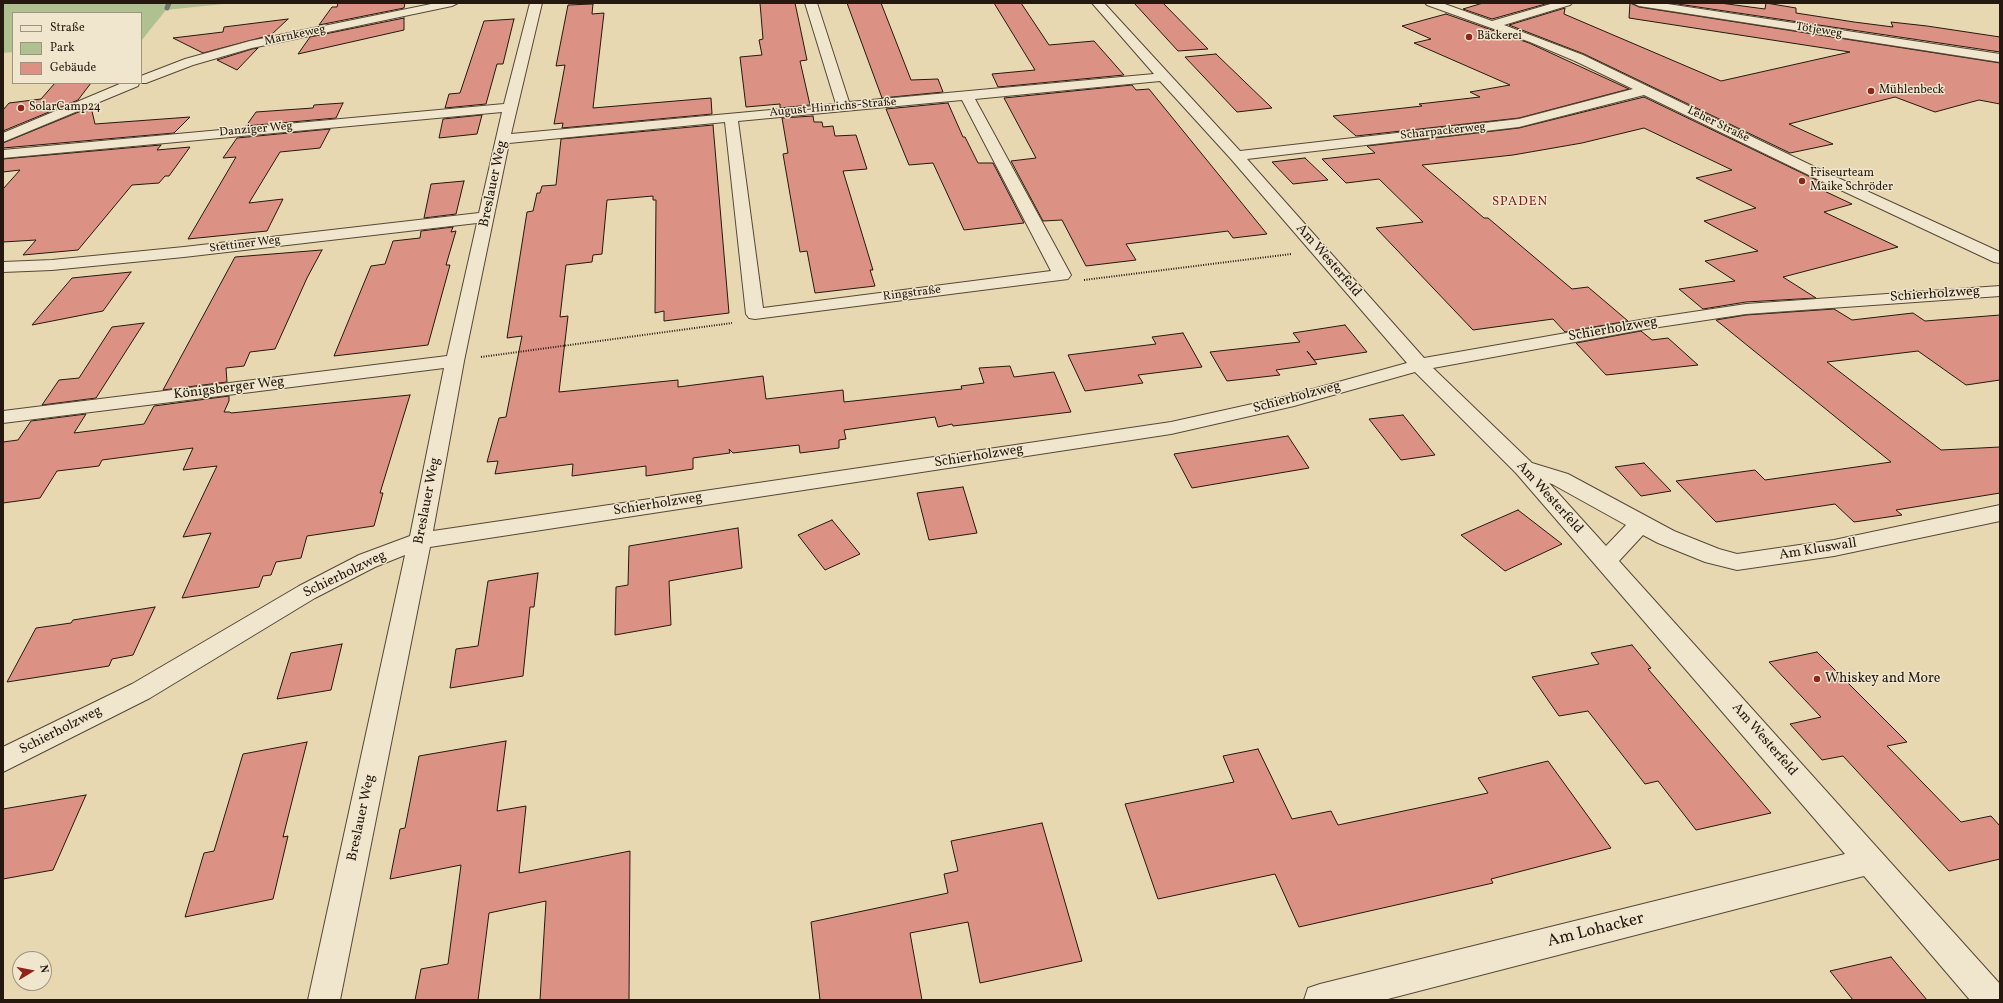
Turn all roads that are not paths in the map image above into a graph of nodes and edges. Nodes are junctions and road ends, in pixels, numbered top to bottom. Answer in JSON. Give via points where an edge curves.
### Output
{"nodes":[{"id":1,"x":452,"y":3,"type":"edge"},
{"id":2,"x":536,"y":3,"type":"edge"},
{"id":3,"x":811,"y":3,"type":"edge"},
{"id":4,"x":1098,"y":3,"type":"edge"},
{"id":5,"x":1431,"y":3,"type":"edge"},
{"id":6,"x":1566,"y":3,"type":"edge"},
{"id":7,"x":1639,"y":3,"type":"edge"},
{"id":8,"x":1493,"y":24,"type":"junction"},
{"id":9,"x":2000,"y":58,"type":"edge"},
{"id":10,"x":1163,"y":77,"type":"junction"},
{"id":11,"x":142,"y":80,"type":"edge"},
{"id":12,"x":131,"y":84,"type":"edge"},
{"id":13,"x":1646,"y":90,"type":"junction"},
{"id":14,"x":967,"y":96,"type":"junction"},
{"id":15,"x":510,"y":107,"type":"junction"},
{"id":16,"x":844,"y":107,"type":"junction"},
{"id":17,"x":731,"y":118,"type":"junction"},
{"id":18,"x":3,"y":138,"type":"edge"},
{"id":19,"x":503,"y":139,"type":"junction"},
{"id":20,"x":3,"y":154,"type":"edge"},
{"id":21,"x":1236,"y":156,"type":"junction"},
{"id":22,"x":486,"y":217,"type":"junction"},
{"id":23,"x":2000,"y":258,"type":"edge"},
{"id":24,"x":3,"y":267,"type":"edge"},
{"id":25,"x":2000,"y":291,"type":"edge"},
{"id":26,"x":455,"y":360,"type":"junction"},
{"id":27,"x":1419,"y":364,"type":"junction"},
{"id":28,"x":3,"y":417,"type":"edge"},
{"id":29,"x":1524,"y":468,"type":"junction"},
{"id":30,"x":2000,"y":513,"type":"edge"},
{"id":31,"x":1641,"y":523,"type":"junction"},
{"id":32,"x":420,"y":540,"type":"junction"},
{"id":33,"x":1606,"y":561,"type":"junction"},
{"id":34,"x":3,"y":760,"type":"edge"},
{"id":35,"x":1871,"y":861,"type":"junction"},
{"id":36,"x":324,"y":1000,"type":"edge"},
{"id":37,"x":1320,"y":1000,"type":"edge"},
{"id":38,"x":1992,"y":1000,"type":"edge"}],
"edges":[{"from":1,"to":11,"type":"street","name":"Marnkeweg","via":[[250,45],[189,62]]},
{"from":2,"to":15,"type":"street","name":"Breslauer Weg"},
{"from":3,"to":16,"type":"street"},
{"from":4,"to":10,"type":"street","name":"Am Westerfeld"},
{"from":5,"to":8,"type":"street","name":"Leher Straße"},
{"from":6,"to":8,"type":"street"},
{"from":7,"to":9,"type":"street","name":"Tötjeweg"},
{"from":8,"to":13,"type":"street","name":"Leher Straße","via":[[1579,58]]},
{"from":10,"to":14,"type":"street","name":"August-Hinrichs-Straße"},
{"from":10,"to":21,"type":"street","name":"Am Westerfeld"},
{"from":12,"to":18,"type":"street"},
{"from":13,"to":21,"type":"street","name":"Scharpackerweg","via":[[1519,123]]},
{"from":13,"to":23,"type":"street","name":"Leher Straße","via":[[1818,174]]},
{"from":14,"to":16,"type":"street","name":"August-Hinrichs-Straße"},
{"from":14,"to":17,"type":"street","name":"Ringstraße","via":[[1062,275],[755,314]]},
{"from":15,"to":19,"type":"street","name":"Breslauer Weg"},
{"from":15,"to":20,"type":"street","name":"Danziger Weg"},
{"from":16,"to":17,"type":"street","name":"August-Hinrichs-Straße"},
{"from":17,"to":19,"type":"street","name":"August-Hinrichs-Straße"},
{"from":19,"to":22,"type":"street","name":"Breslauer Weg"},
{"from":21,"to":27,"type":"street","name":"Am Westerfeld"},
{"from":22,"to":24,"type":"street","name":"Stettiner Weg","via":[[176,253]]},
{"from":22,"to":26,"type":"street","name":"Breslauer Weg"},
{"from":25,"to":27,"type":"street","name":"Schierholzweg","via":[[1746,309]]},
{"from":26,"to":28,"type":"street","name":"Königsberger Weg"},
{"from":26,"to":32,"type":"street","name":"Breslauer Weg"},
{"from":27,"to":29,"type":"street","name":"Am Westerfeld"},
{"from":27,"to":32,"type":"street","name":"Schierholzweg","via":[[1287,402],[1171,428]]},
{"from":29,"to":31,"type":"street","name":"Am Kluswall","via":[[1560,479]]},
{"from":29,"to":33,"type":"street","name":"Am Westerfeld"},
{"from":30,"to":31,"type":"street","name":"Am Kluswall","via":[[1834,548],[1737,562],[1713,556],[1666,537]]},
{"from":31,"to":33,"type":"street"},
{"from":32,"to":34,"type":"street","name":"Schierholzweg","via":[[367,561],[307,592],[141,691]]},
{"from":32,"to":36,"type":"street","name":"Breslauer Weg"},
{"from":33,"to":35,"type":"street","name":"Am Westerfeld"},
{"from":35,"to":37,"type":"street","name":"Am Lohacker"},
{"from":35,"to":38,"type":"street","name":"Am Westerfeld"}]}
